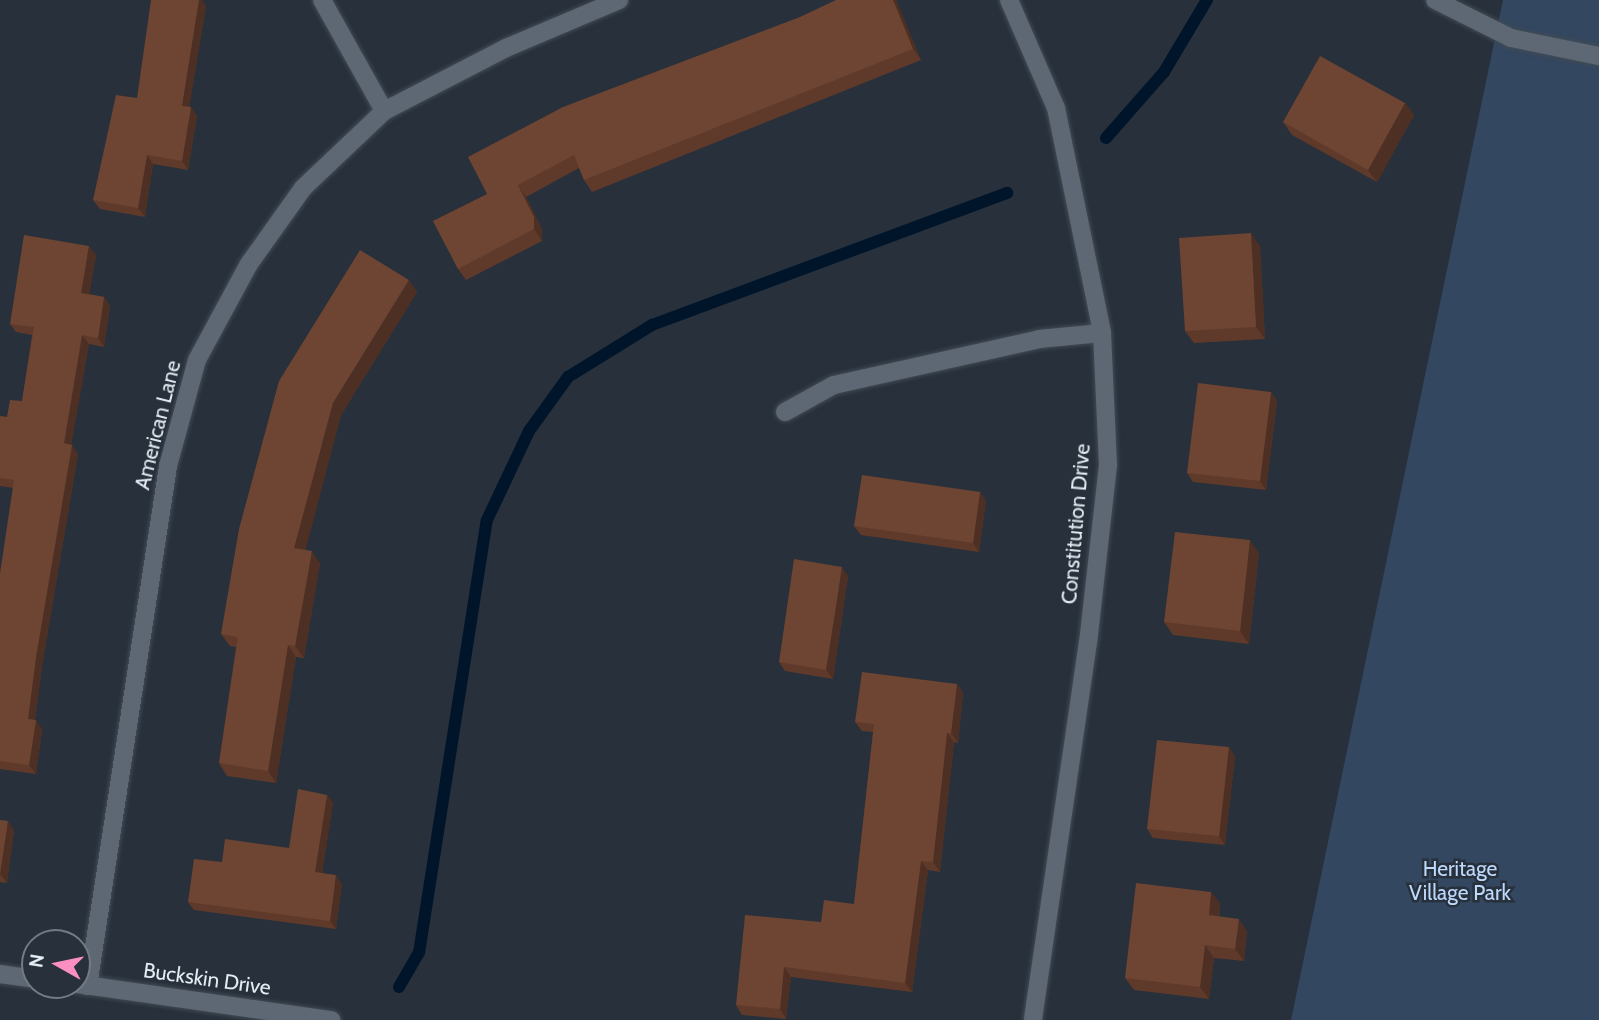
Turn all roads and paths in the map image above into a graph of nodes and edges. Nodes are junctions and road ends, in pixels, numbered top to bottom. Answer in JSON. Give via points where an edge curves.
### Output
{"nodes":[{"id":1,"x":322,"y":0,"type":"edge"},
{"id":2,"x":619,"y":0,"type":"edge"},
{"id":3,"x":1009,"y":0,"type":"edge"},
{"id":4,"x":1435,"y":0,"type":"edge"},
{"id":5,"x":1599,"y":57,"type":"edge"},
{"id":6,"x":384,"y":111,"type":"junction"},
{"id":7,"x":1102,"y":333,"type":"junction"},
{"id":8,"x":785,"y":412,"type":"dead end"},
{"id":9,"x":91,"y":936,"type":"edge"},
{"id":10,"x":0,"y":974,"type":"edge"},
{"id":11,"x":21,"y":977,"type":"edge"},
{"id":12,"x":91,"y":986,"type":"edge"},
{"id":13,"x":331,"y":1020,"type":"edge"},
{"id":14,"x":1032,"y":1020,"type":"edge"}],
"edges":[{"from":1,"to":6,"type":"street"},
{"from":2,"to":6,"type":"street","name":"American Lane","via":[[506,48]]},
{"from":3,"to":7,"type":"street","name":"Constitution Drive","via":[[1056,108]]},
{"from":4,"to":5,"type":"street","via":[[1511,38]]},
{"from":6,"to":9,"type":"street","name":"American Lane","via":[[303,188],[249,264],[197,360],[168,466]]},
{"from":7,"to":8,"type":"street","via":[[1039,339],[834,385]]},
{"from":7,"to":14,"type":"street","name":"Constitution Drive","via":[[1108,466],[1088,642]]},
{"from":10,"to":11,"type":"street"},
{"from":12,"to":13,"type":"street","name":"Buckskin Drive"}]}
